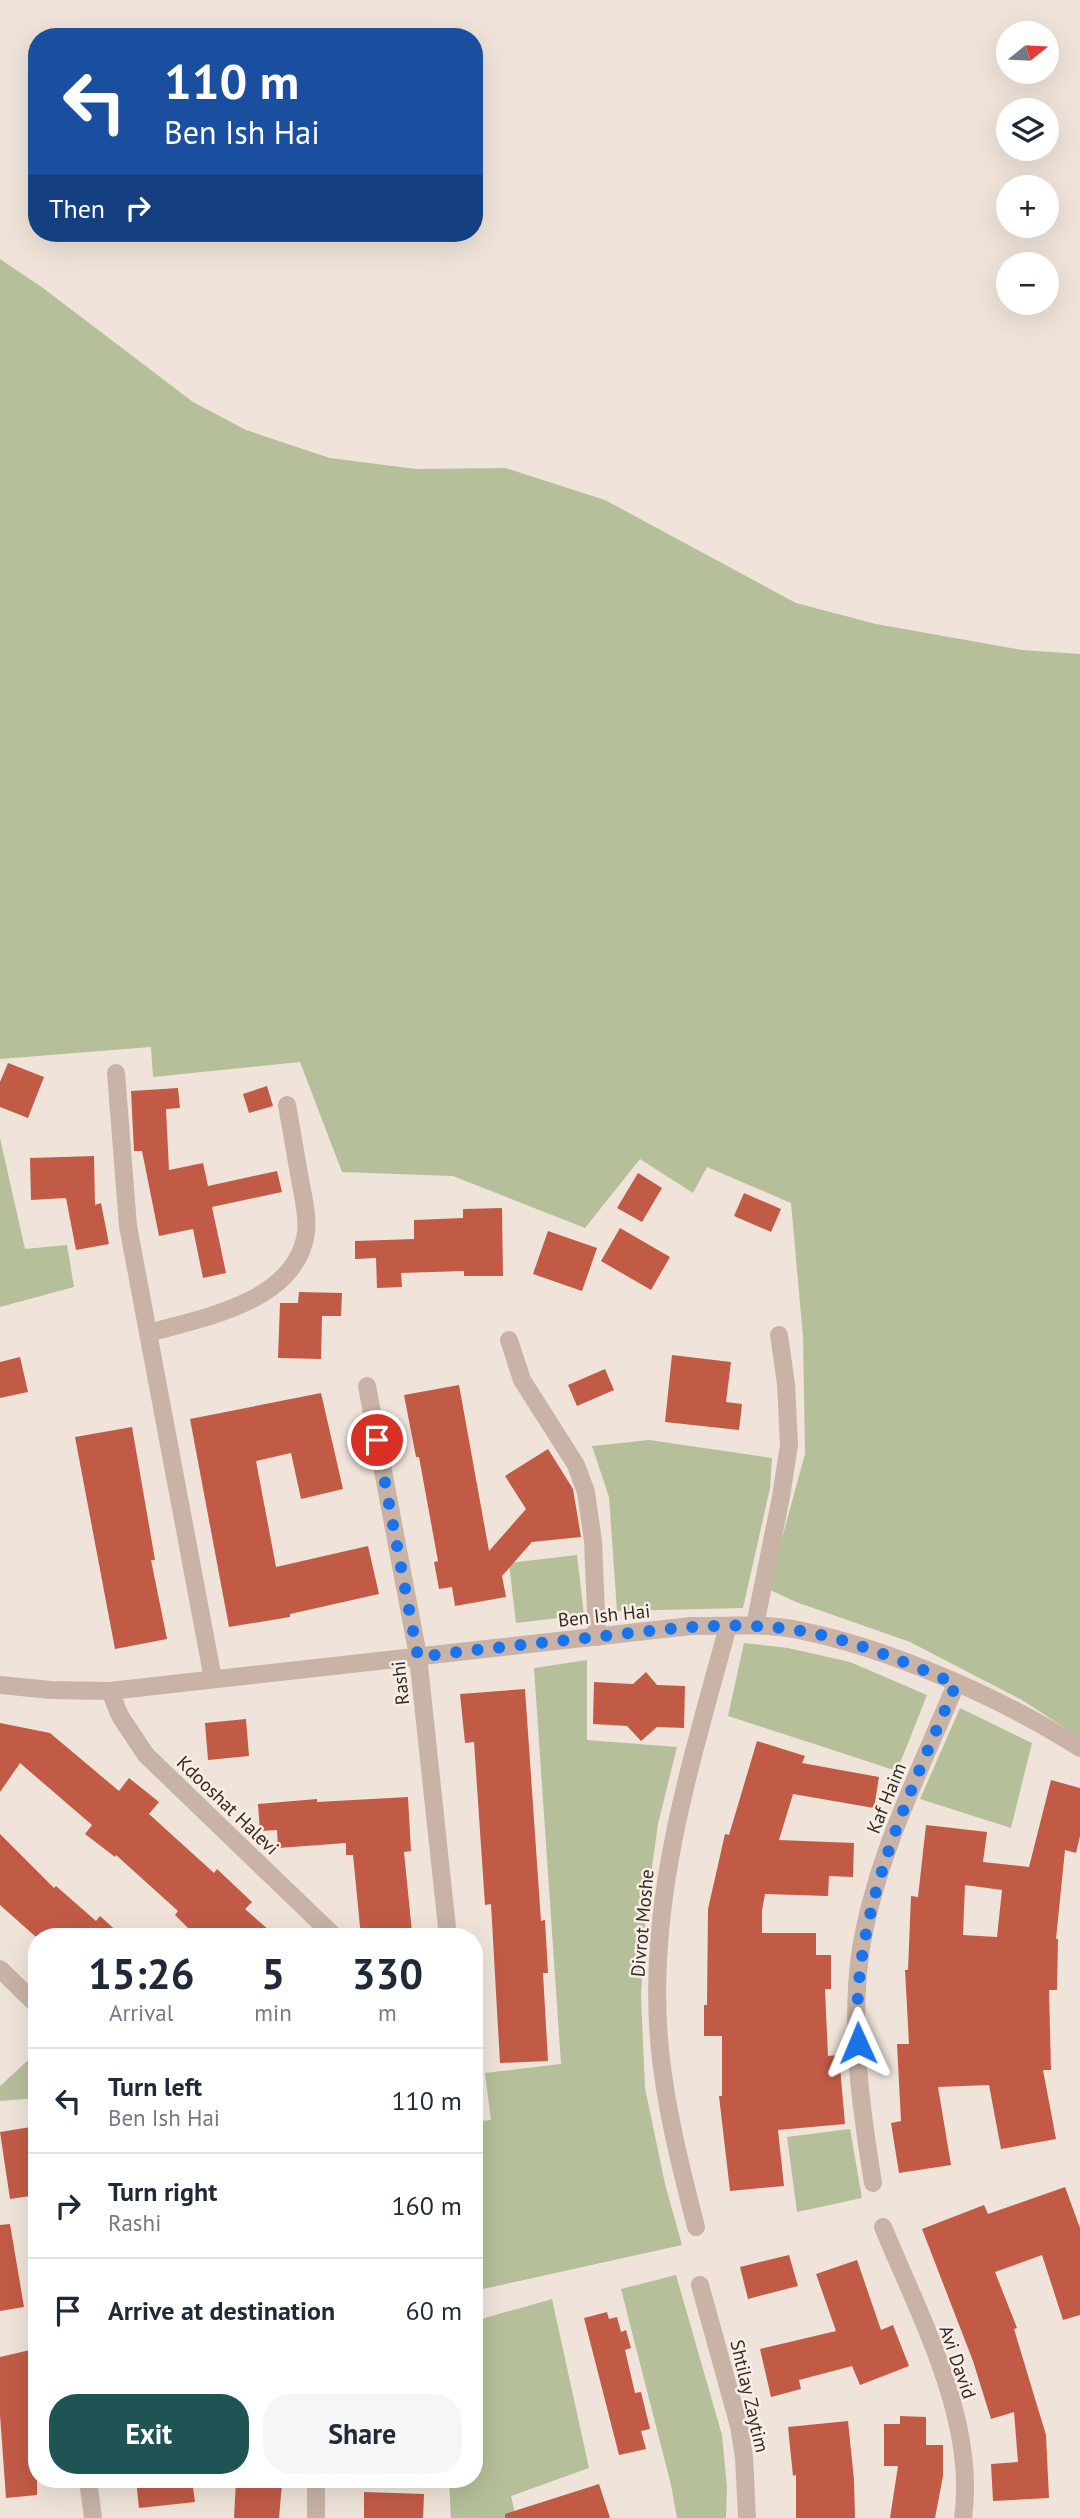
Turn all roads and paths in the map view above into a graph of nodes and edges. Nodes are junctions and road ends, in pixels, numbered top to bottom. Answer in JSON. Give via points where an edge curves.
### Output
{"nodes":[{"id":1,"x":116,"y":1073,"type":"dead end"},
{"id":2,"x":288,"y":1105,"type":"dead end"},
{"id":3,"x":148,"y":1333,"type":"junction"},
{"id":4,"x":779,"y":1335,"type":"dead end"},
{"id":5,"x":509,"y":1340,"type":"dead end"},
{"id":6,"x":367,"y":1386,"type":"dead end"},
{"id":7,"x":755,"y":1625,"type":"junction"},
{"id":8,"x":728,"y":1626,"type":"junction"},
{"id":9,"x":597,"y":1637,"type":"junction"},
{"id":10,"x":418,"y":1657,"type":"junction"},
{"id":11,"x":213,"y":1679,"type":"junction"},
{"id":12,"x":956,"y":1684,"type":"junction"},
{"id":13,"x":0,"y":1685,"type":"edge"},
{"id":14,"x":110,"y":1690,"type":"junction"},
{"id":15,"x":1080,"y":1748,"type":"edge"},
{"id":16,"x":326,"y":1928,"type":"edge"},
{"id":17,"x":446,"y":1928,"type":"edge"},
{"id":18,"x":0,"y":1969,"type":"edge"},
{"id":19,"x":28,"y":1996,"type":"edge"},
{"id":20,"x":873,"y":2183,"type":"dead end"},
{"id":21,"x":696,"y":2227,"type":"dead end"},
{"id":22,"x":883,"y":2227,"type":"dead end"},
{"id":23,"x":700,"y":2285,"type":"dead end"},
{"id":24,"x":89,"y":2488,"type":"edge"},
{"id":25,"x":316,"y":2488,"type":"edge"},
{"id":26,"x":93,"y":2518,"type":"edge"},
{"id":27,"x":316,"y":2518,"type":"edge"},
{"id":28,"x":747,"y":2518,"type":"edge"},
{"id":29,"x":963,"y":2518,"type":"edge"}],
"edges":[{"from":1,"to":3,"type":"street","via":[[128,1226]]},
{"from":2,"to":3,"type":"street","via":[[304,1201],[306,1231],[299,1258],[278,1283],[255,1298]]},
{"from":3,"to":11,"type":"street"},
{"from":4,"to":7,"type":"street","via":[[789,1445]]},
{"from":5,"to":9,"type":"street","via":[[522,1380],[576,1465],[586,1492]]},
{"from":6,"to":10,"type":"street","name":"Rashi"},
{"from":7,"to":8,"type":"street","name":"Ben Ish Hai"},
{"from":7,"to":12,"type":"street","name":"Ben Ish Hai","via":[[844,1642]]},
{"from":8,"to":9,"type":"street","name":"Ben Ish Hai"},
{"from":8,"to":21,"type":"street","name":"Divrot Moshe","via":[[683,1792],[660,1923],[660,2048],[669,2118]]},
{"from":9,"to":10,"type":"street","name":"Ben Ish Hai"},
{"from":10,"to":11,"type":"street","name":"Ben Ish Hai"},
{"from":10,"to":17,"type":"street","name":"Rashi"},
{"from":11,"to":14,"type":"street","name":"Ben Ish Hai"},
{"from":12,"to":15,"type":"street","name":"Ben Ish Hai"},
{"from":12,"to":20,"type":"street","name":"Kaf Haim","via":[[888,1847],[860,1955],[856,2019]]},
{"from":13,"to":14,"type":"street","name":"Ben Ish Hai"},
{"from":14,"to":16,"type":"street","name":"Kdooshat Halevi","via":[[120,1716],[146,1755]]},
{"from":18,"to":19,"type":"street"},
{"from":22,"to":29,"type":"street","name":"Avi David","via":[[952,2403],[962,2451]]},
{"from":23,"to":28,"type":"street","name":"Shtilay Zaytim","via":[[739,2426]]},
{"from":24,"to":26,"type":"street"},
{"from":25,"to":27,"type":"street"}]}
